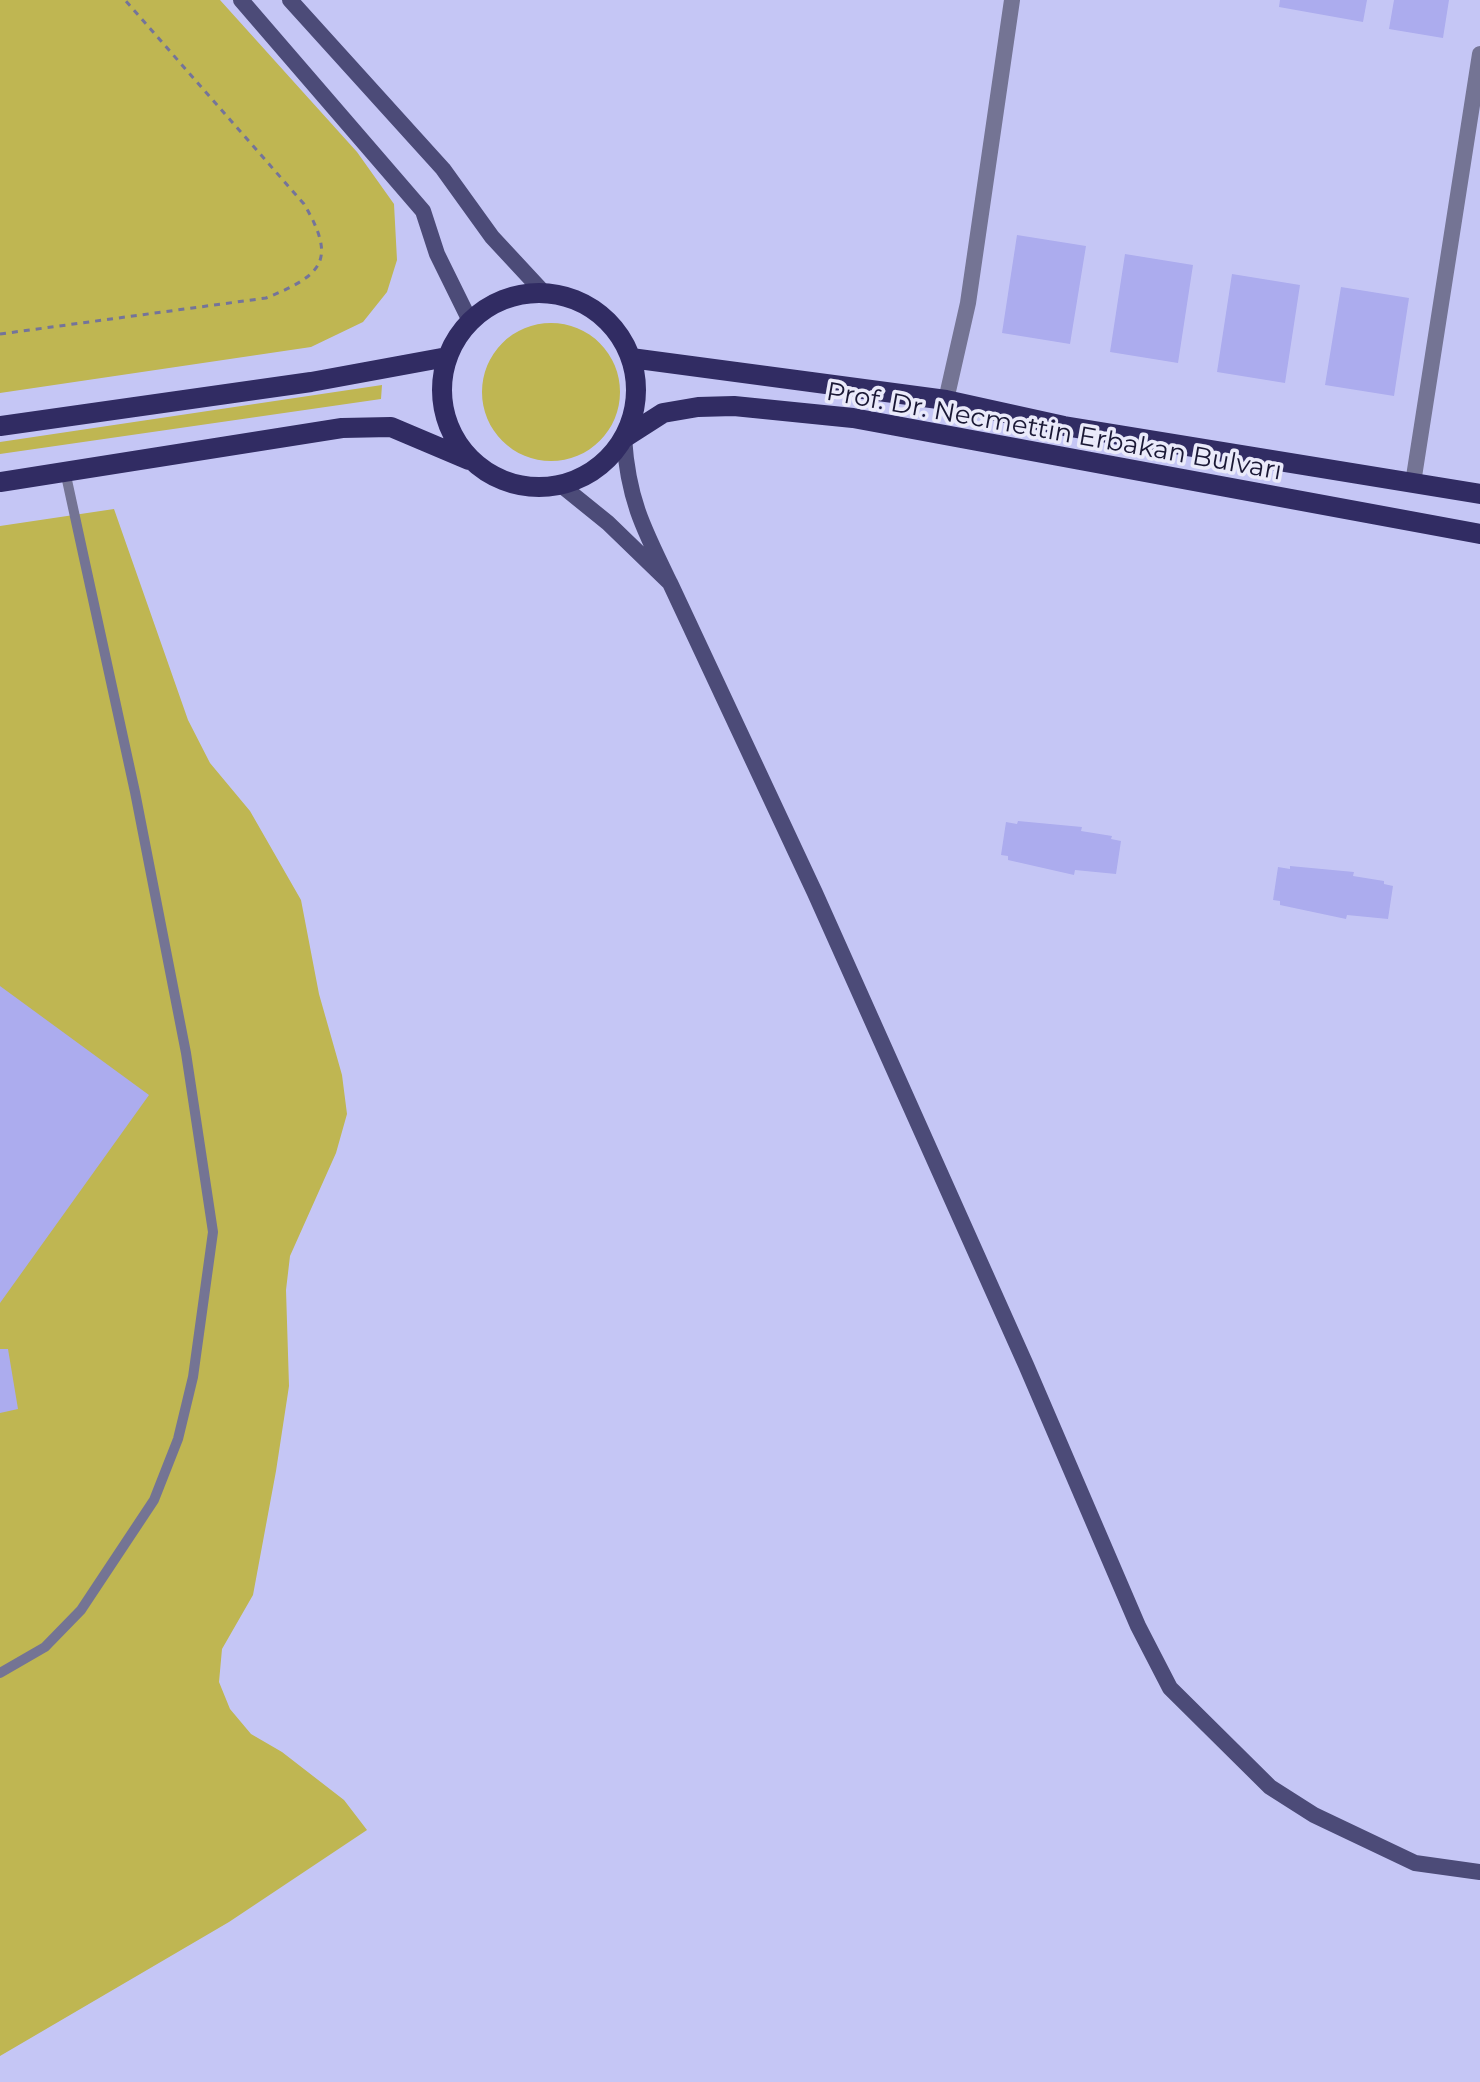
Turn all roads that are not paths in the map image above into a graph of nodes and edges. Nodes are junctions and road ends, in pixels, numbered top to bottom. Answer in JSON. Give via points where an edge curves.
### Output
{"nodes":[{"id":1,"x":241,"y":0,"type":"edge"},
{"id":2,"x":290,"y":0,"type":"edge"},
{"id":3,"x":1012,"y":0,"type":"edge"},
{"id":4,"x":1480,"y":54,"type":"edge"},
{"id":5,"x":544,"y":293,"type":"junction"},
{"id":6,"x":470,"y":321,"type":"junction"},
{"id":7,"x":447,"y":357,"type":"junction"},
{"id":8,"x":631,"y":358,"type":"junction"},
{"id":9,"x":946,"y":400,"type":"junction"},
{"id":10,"x":0,"y":426,"type":"edge"},
{"id":11,"x":624,"y":438,"type":"junction"},
{"id":12,"x":475,"y":463,"type":"junction"},
{"id":13,"x":65,"y":471,"type":"junction"},
{"id":14,"x":0,"y":482,"type":"edge"},
{"id":15,"x":1413,"y":483,"type":"junction"},
{"id":16,"x":561,"y":485,"type":"junction"},
{"id":17,"x":1480,"y":494,"type":"edge"},
{"id":18,"x":1480,"y":534,"type":"edge"},
{"id":19,"x":670,"y":583,"type":"junction"},
{"id":20,"x":0,"y":1673,"type":"edge"},
{"id":21,"x":1480,"y":1872,"type":"edge"}],
"edges":[{"from":1,"to":6,"type":"street","via":[[423,211],[437,254]]},
{"from":2,"to":5,"type":"street","via":[[443,169],[492,237]]},
{"from":3,"to":9,"type":"street","via":[[968,303]]},
{"from":4,"to":15,"type":"street"},
{"from":5,"to":6,"type":"main road","via":[[517,295]]},
{"from":5,"to":8,"type":"main road","via":[[597,312],[617,332]]},
{"from":6,"to":7,"type":"main road"},
{"from":7,"to":10,"type":"main road"},
{"from":7,"to":12,"type":"main road","via":[[442,379],[448,425]]},
{"from":8,"to":9,"type":"main road","name":"Prof. Dr. Necmettin Erbakan Bulvarı"},
{"from":8,"to":11,"type":"main road","via":[[634,412]]},
{"from":9,"to":15,"type":"main road","name":"Prof. Dr. Necmettin Erbakan Bulvarı","via":[[1064,426]]},
{"from":11,"to":16,"type":"main road","via":[[597,467]]},
{"from":11,"to":18,"type":"main road","name":"Prof. Dr. Necmettin Erbakan Bulvarı","via":[[663,413],[698,407],[853,418]]},
{"from":11,"to":19,"type":"street","via":[[636,513]]},
{"from":12,"to":13,"type":"main road","via":[[391,427],[375,427]]},
{"from":12,"to":16,"type":"main road","via":[[501,479],[530,487]]},
{"from":13,"to":14,"type":"main road"},
{"from":13,"to":20,"type":"lane","via":[[174,991],[213,1232],[193,1377],[178,1439],[154,1500],[81,1610],[45,1647]]},
{"from":15,"to":17,"type":"main road","name":"Prof. Dr. Necmettin Erbakan Bulvarı"},
{"from":16,"to":19,"type":"street"},
{"from":19,"to":21,"type":"street","via":[[815,893],[1170,1688],[1270,1787],[1314,1815],[1415,1863]]}]}
